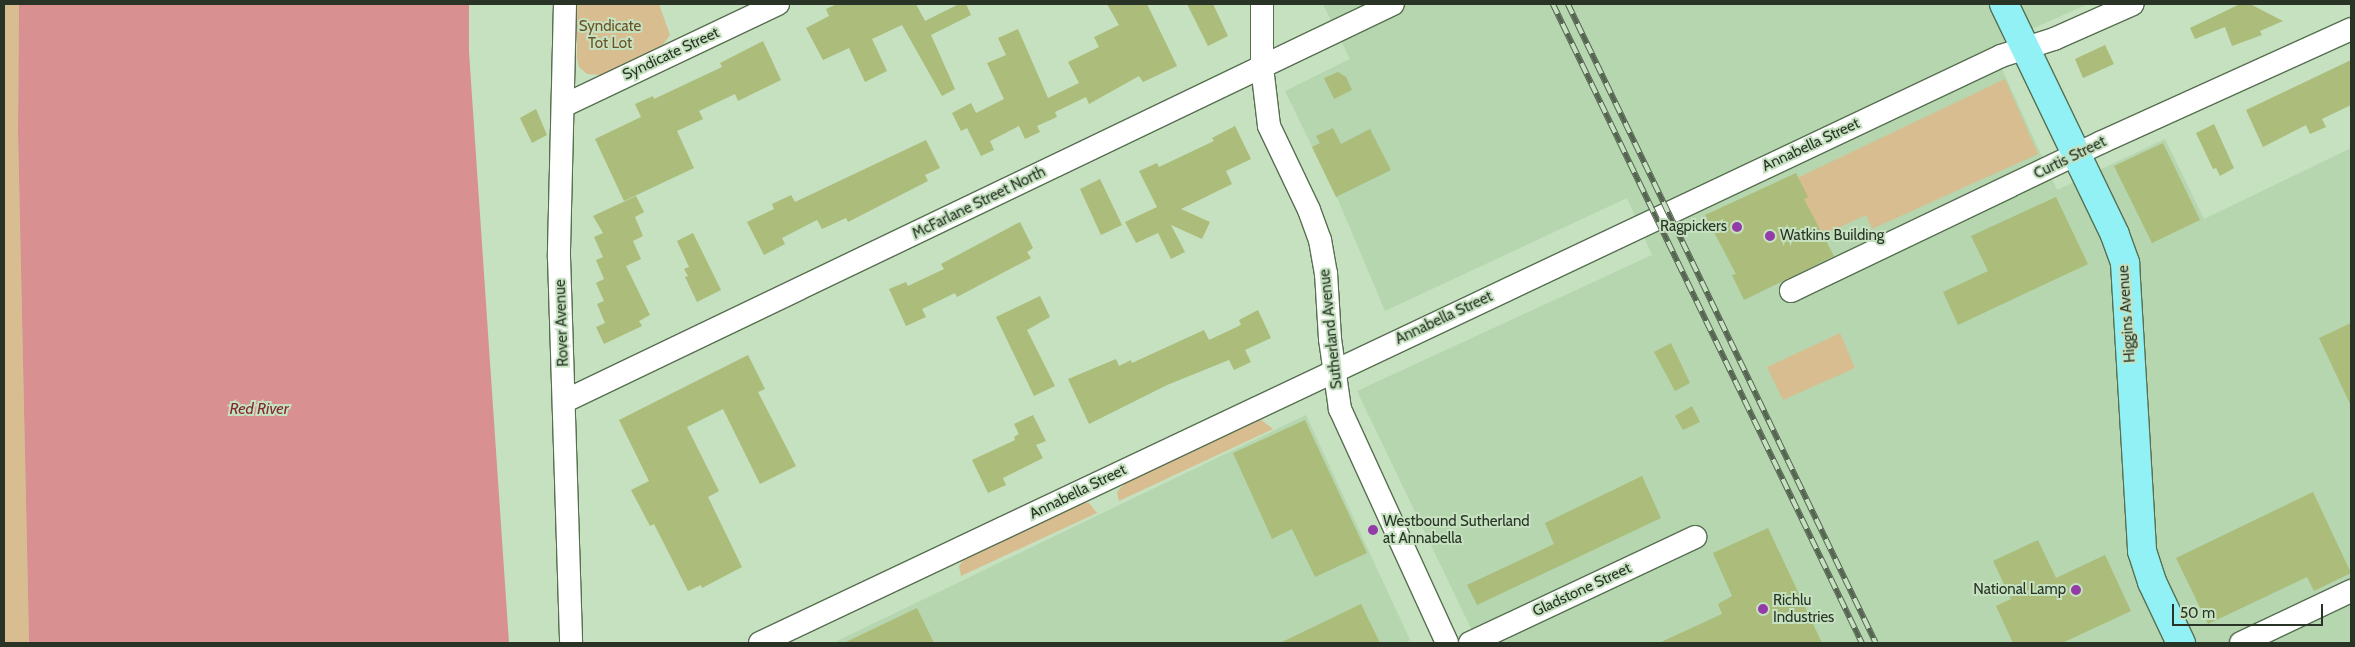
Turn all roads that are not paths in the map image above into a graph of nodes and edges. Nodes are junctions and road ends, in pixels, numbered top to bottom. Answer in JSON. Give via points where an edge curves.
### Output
{"nodes":[{"id":1,"x":565,"y":4,"type":"edge"},
{"id":2,"x":778,"y":4,"type":"edge"},
{"id":3,"x":1262,"y":4,"type":"edge"},
{"id":4,"x":1393,"y":4,"type":"edge"},
{"id":5,"x":2004,"y":4,"type":"edge"},
{"id":6,"x":2133,"y":4,"type":"edge"},
{"id":7,"x":2351,"y":28,"type":"edge"},
{"id":8,"x":2026,"y":47,"type":"junction"},
{"id":9,"x":1262,"y":67,"type":"junction"},
{"id":10,"x":565,"y":105,"type":"junction"},
{"id":11,"x":2077,"y":154,"type":"junction"},
{"id":12,"x":1791,"y":291,"type":"dead end"},
{"id":13,"x":1335,"y":370,"type":"junction"},
{"id":14,"x":565,"y":401,"type":"junction"},
{"id":15,"x":1695,"y":537,"type":"dead end"},
{"id":16,"x":2351,"y":591,"type":"edge"},
{"id":17,"x":572,"y":643,"type":"edge"},
{"id":18,"x":760,"y":643,"type":"edge"},
{"id":19,"x":1447,"y":643,"type":"edge"},
{"id":20,"x":1470,"y":643,"type":"edge"},
{"id":21,"x":2181,"y":643,"type":"edge"},
{"id":22,"x":2242,"y":643,"type":"edge"}],
"edges":[{"from":1,"to":10,"type":"street","name":"Rover Avenue"},
{"from":2,"to":10,"type":"street","name":"Syndicate Street"},
{"from":3,"to":9,"type":"street","name":"Sutherland Avenue"},
{"from":4,"to":9,"type":"street","name":"McFarlane Street North"},
{"from":5,"to":8,"type":"main road","name":"Higgins Avenue"},
{"from":6,"to":8,"type":"street","name":"Annabella Street","via":[[2054,39]]},
{"from":7,"to":11,"type":"street","name":"Curtis Street"},
{"from":8,"to":11,"type":"main road","name":"Higgins Avenue"},
{"from":8,"to":13,"type":"street","name":"Annabella Street"},
{"from":9,"to":13,"type":"street","name":"Sutherland Avenue","via":[[1269,126],[1310,210],[1320,240]]},
{"from":9,"to":14,"type":"street","name":"McFarlane Street North"},
{"from":10,"to":14,"type":"street","name":"Rover Avenue","via":[[559,258]]},
{"from":11,"to":12,"type":"street","name":"Curtis Street"},
{"from":11,"to":21,"type":"main road","name":"Higgins Avenue","via":[[2115,235],[2124,263],[2142,551],[2152,582]]},
{"from":13,"to":18,"type":"street","name":"Annabella Street"},
{"from":13,"to":19,"type":"street","name":"Sutherland Avenue","via":[[1340,408]]},
{"from":14,"to":17,"type":"street","name":"Rover Avenue"},
{"from":15,"to":20,"type":"street","name":"Gladstone Street"},
{"from":16,"to":22,"type":"street"}]}
